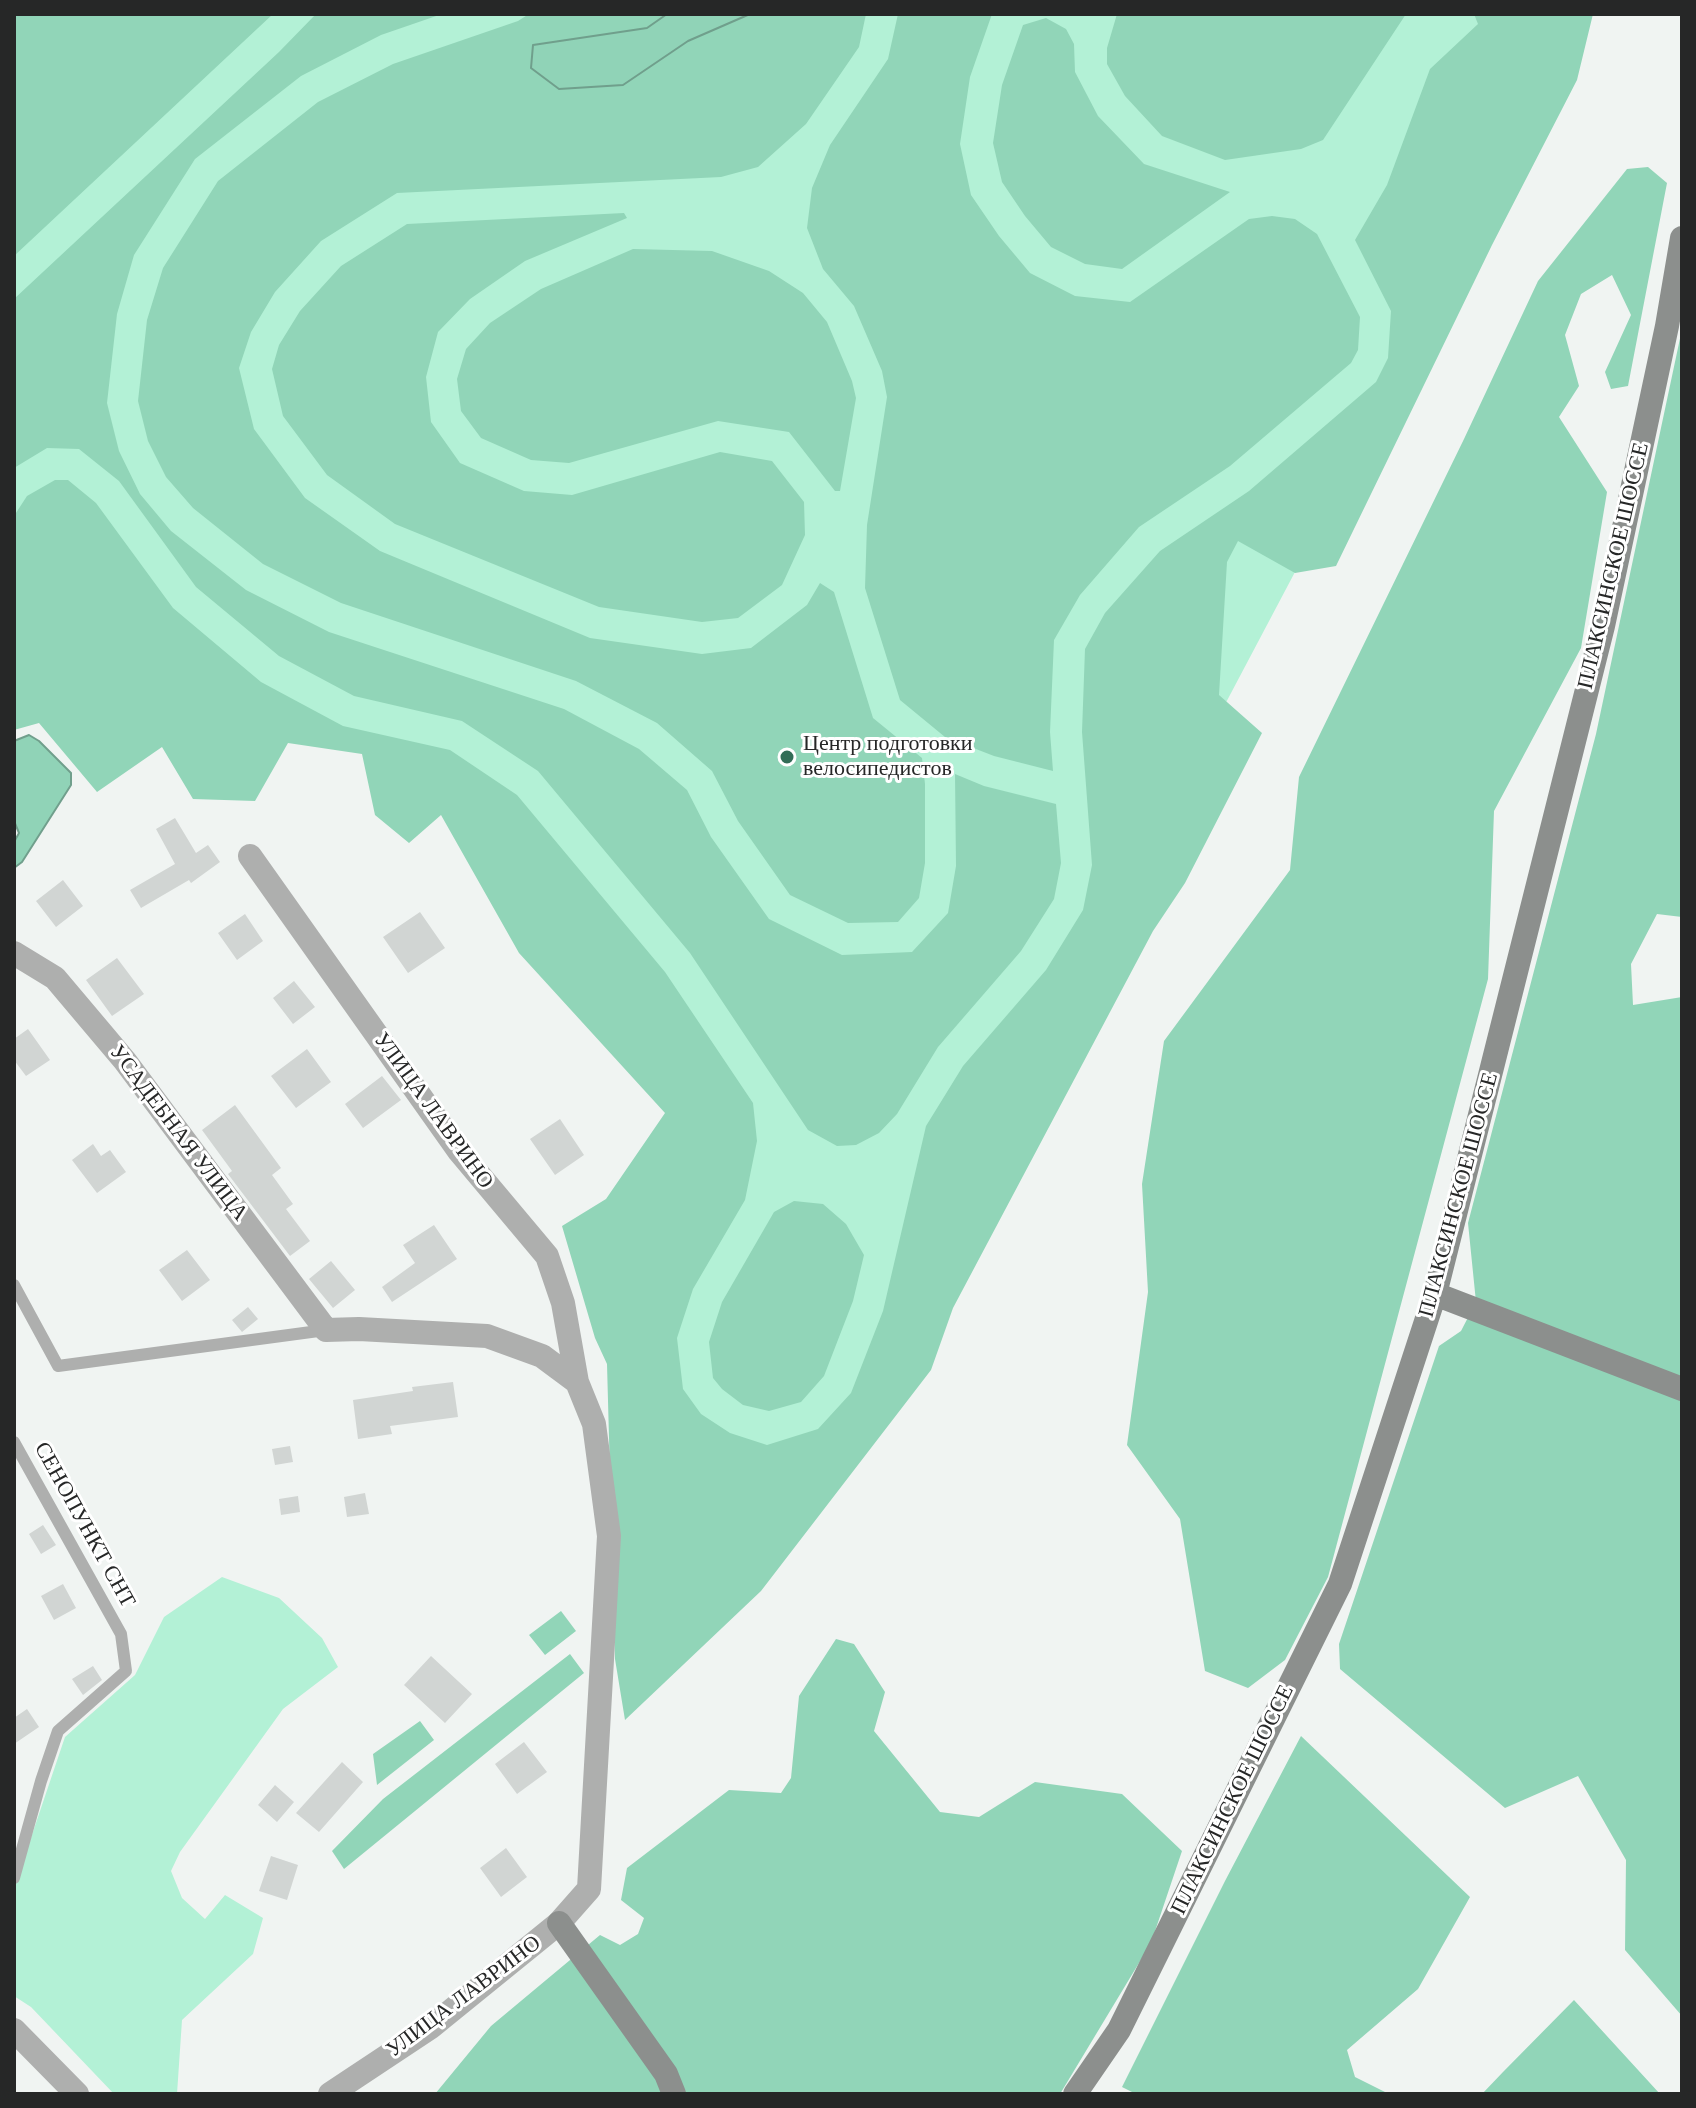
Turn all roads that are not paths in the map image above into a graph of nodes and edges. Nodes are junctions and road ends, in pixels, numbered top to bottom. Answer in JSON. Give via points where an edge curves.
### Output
{"nodes":[{"id":1,"x":1682,"y":238,"type":"edge"},
{"id":2,"x":250,"y":856,"type":"dead end"},
{"id":3,"x":14,"y":953,"type":"edge"},
{"id":4,"x":14,"y":1285,"type":"edge"},
{"id":5,"x":1435,"y":1294,"type":"junction"},
{"id":6,"x":326,"y":1330,"type":"junction"},
{"id":7,"x":577,"y":1382,"type":"junction"},
{"id":8,"x":1682,"y":1389,"type":"edge"},
{"id":9,"x":14,"y":1442,"type":"edge"},
{"id":10,"x":14,"y":1878,"type":"edge"},
{"id":11,"x":559,"y":1923,"type":"junction"},
{"id":12,"x":14,"y":2030,"type":"edge"},
{"id":13,"x":77,"y":2094,"type":"edge"},
{"id":14,"x":330,"y":2094,"type":"edge"},
{"id":15,"x":674,"y":2094,"type":"edge"},
{"id":16,"x":1075,"y":2094,"type":"edge"}],
"edges":[{"from":1,"to":5,"type":"main road","name":"ПЛАКСИНСКОЕ ШОССЕ","via":[[1603,626]]},
{"from":2,"to":7,"type":"street","name":"УЛИЦА ЛАВРИНО","via":[[459,1151],[547,1256],[563,1303]]},
{"from":3,"to":6,"type":"street","name":"УСАДЕБНАЯ УЛИЦА","via":[[55,978],[125,1061]]},
{"from":4,"to":6,"type":"lane","via":[[58,1366]]},
{"from":5,"to":8,"type":"main road"},
{"from":5,"to":16,"type":"main road","name":"ПЛАКСИНСКОЕ ШОССЕ","via":[[1340,1584],[1119,2030]]},
{"from":6,"to":7,"type":"street","via":[[487,1336],[542,1356]]},
{"from":7,"to":11,"type":"street","name":"УЛИЦА ЛАВРИНО","via":[[594,1424],[609,1536],[589,1889]]},
{"from":9,"to":10,"type":"lane","name":"СЕНОПУНКТ СНТ","via":[[121,1634],[126,1671],[58,1731]]},
{"from":11,"to":14,"type":"street","name":"УЛИЦА ЛАВРИНО","via":[[431,2027]]},
{"from":11,"to":15,"type":"main road","via":[[666,2074]]},
{"from":12,"to":13,"type":"street"}]}
